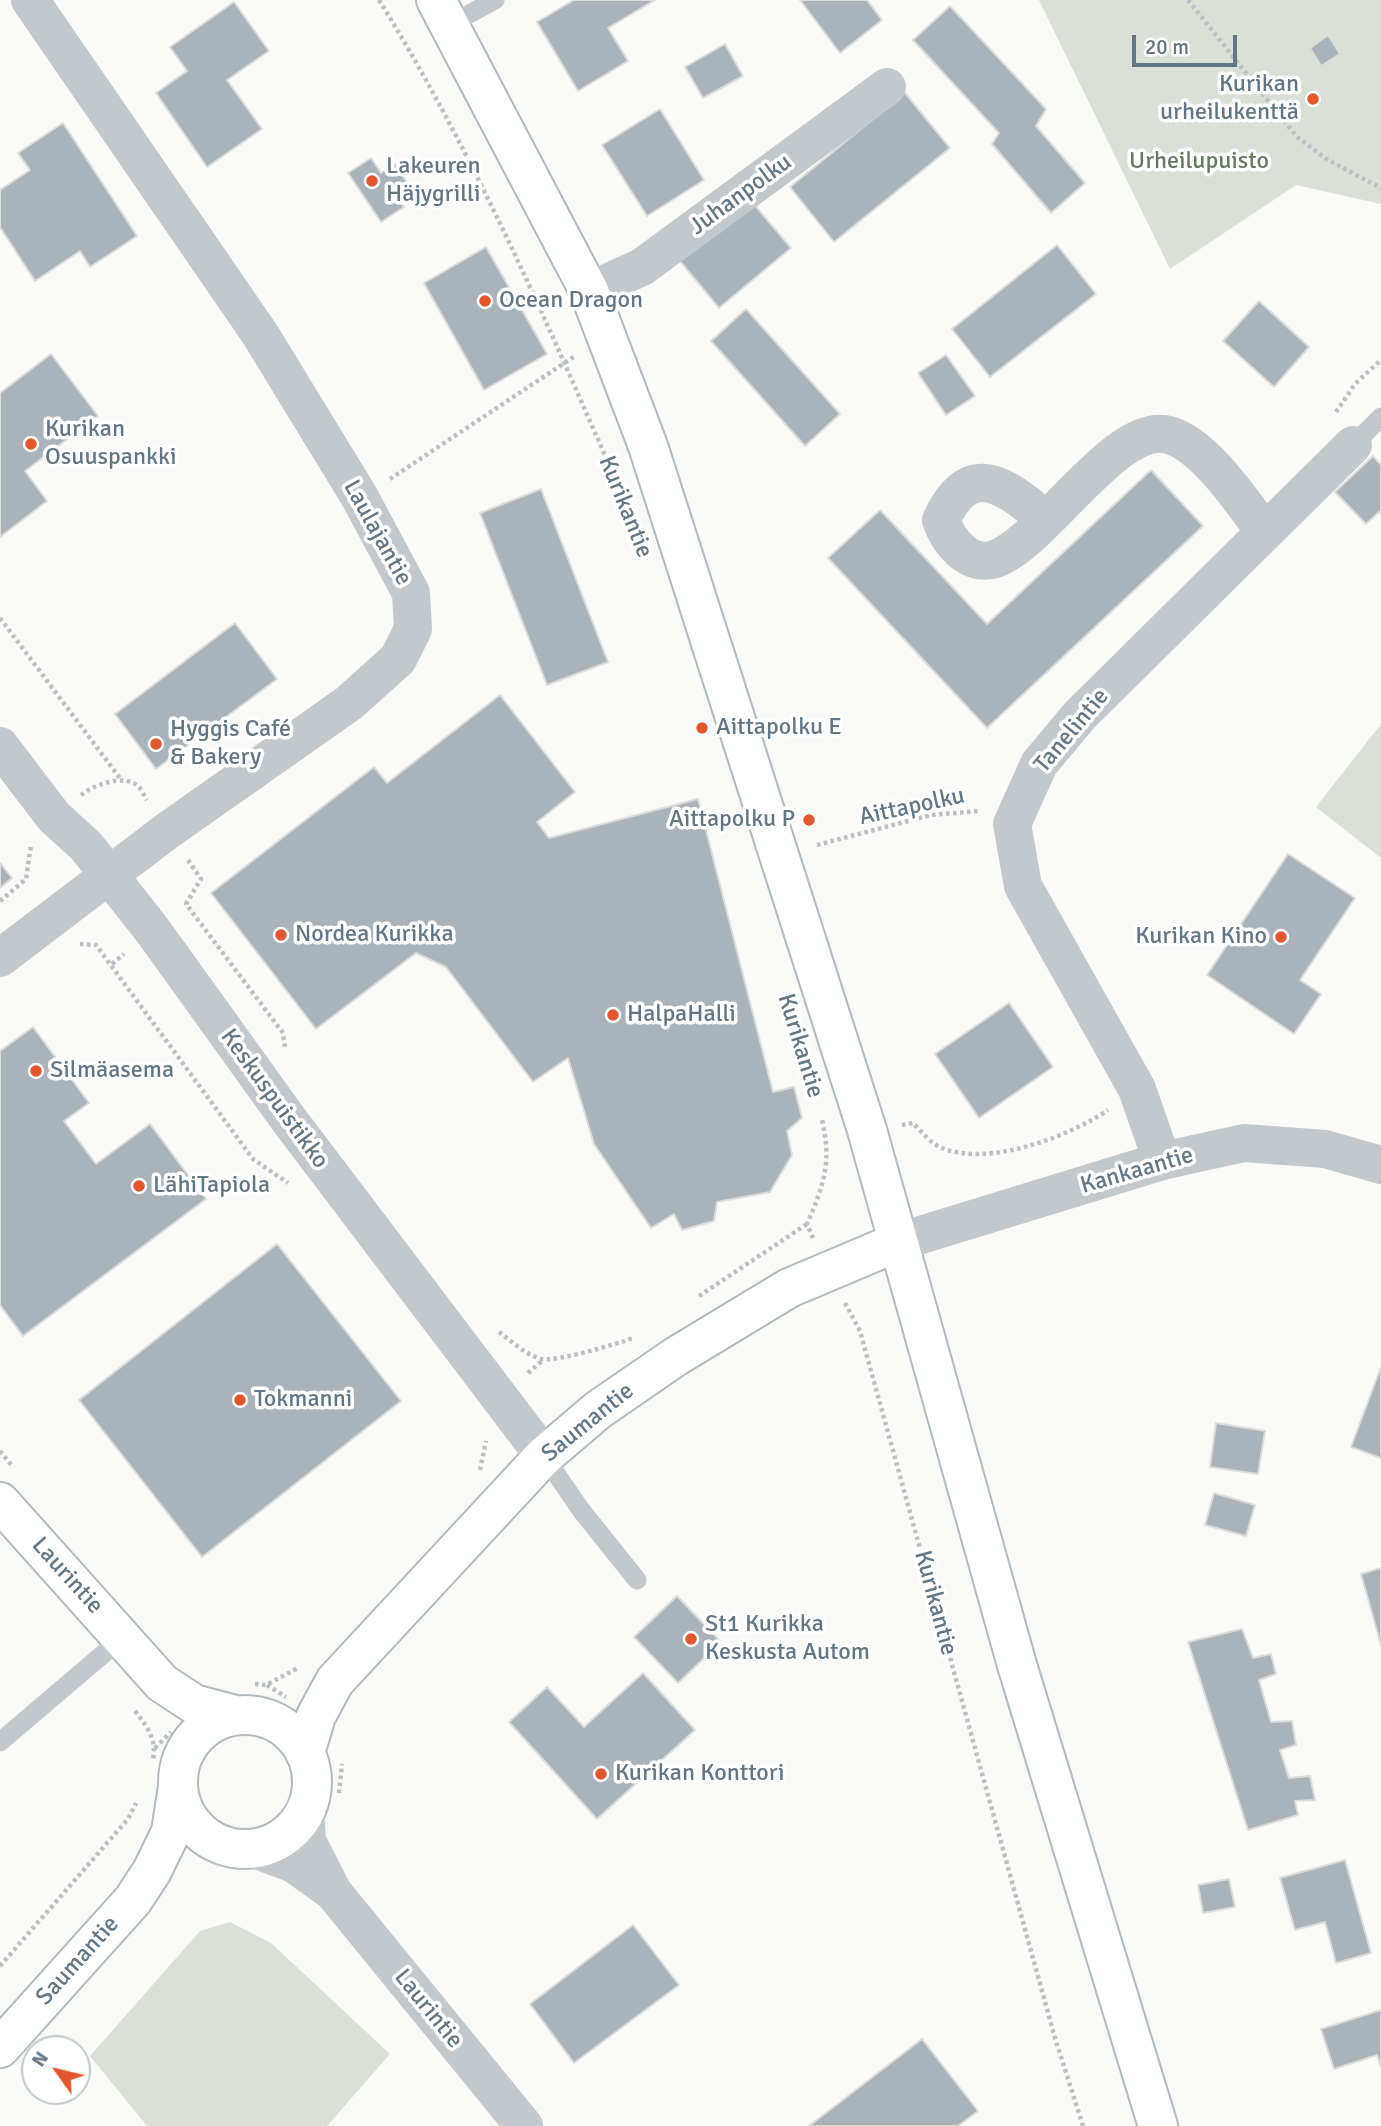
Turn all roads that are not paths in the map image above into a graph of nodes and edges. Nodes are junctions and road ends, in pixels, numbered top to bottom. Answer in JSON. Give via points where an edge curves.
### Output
{"nodes":[{"id":1,"x":30,"y":0,"type":"edge"},
{"id":2,"x":495,"y":0,"type":"edge"},
{"id":3,"x":443,"y":12,"type":"edge"},
{"id":4,"x":887,"y":87,"type":"dead end"},
{"id":5,"x":589,"y":291,"type":"junction"},
{"id":6,"x":1381,"y":417,"type":"edge"},
{"id":7,"x":1353,"y":445,"type":"joint"},
{"id":8,"x":1045,"y":519,"type":"dead end"},
{"id":9,"x":1265,"y":532,"type":"junction"},
{"id":10,"x":0,"y":746,"type":"edge"},
{"id":11,"x":110,"y":875,"type":"junction"},
{"id":12,"x":0,"y":958,"type":"edge"},
{"id":13,"x":1162,"y":1161,"type":"junction"},
{"id":14,"x":1381,"y":1165,"type":"edge"},
{"id":15,"x":898,"y":1242,"type":"junction"},
{"id":16,"x":544,"y":1456,"type":"junction"},
{"id":17,"x":9,"y":1487,"type":"edge"},
{"id":18,"x":637,"y":1580,"type":"dead end"},
{"id":19,"x":122,"y":1638,"type":"junction"},
{"id":20,"x":322,"y":1672,"type":"junction"},
{"id":21,"x":162,"y":1683,"type":"junction"},
{"id":22,"x":242,"y":1704,"type":"junction"},
{"id":23,"x":0,"y":1742,"type":"edge"},
{"id":24,"x":306,"y":1753,"type":"junction"},
{"id":25,"x":170,"y":1771,"type":"junction"},
{"id":26,"x":305,"y":1809,"type":"junction"},
{"id":27,"x":240,"y":1849,"type":"junction"},
{"id":28,"x":152,"y":1871,"type":"junction"},
{"id":29,"x":333,"y":1892,"type":"junction"},
{"id":30,"x":0,"y":2048,"type":"edge"},
{"id":31,"x":524,"y":2126,"type":"edge"},
{"id":32,"x":1158,"y":2126,"type":"edge"}],
"edges":[{"from":1,"to":11,"type":"street","name":"Laulajantie","via":[[260,334],[359,496],[411,593],[413,629],[398,659],[349,703]]},
{"from":2,"to":3,"type":"lane"},
{"from":3,"to":5,"type":"street","name":"Kurikantie"},
{"from":4,"to":5,"type":"street","name":"Juhanpolku","via":[[642,267]]},
{"from":5,"to":15,"type":"street","name":"Kurikantie","via":[[648,446],[867,1130]]},
{"from":6,"to":7,"type":"lane"},
{"from":7,"to":9,"type":"street","name":"Tanelintie"},
{"from":8,"to":9,"type":"street","via":[[1127,444],[1144,435],[1167,434],[1187,443],[1235,492]]},
{"from":9,"to":13,"type":"street","name":"Tanelintie","via":[[1080,715],[1039,764],[1012,824],[1023,886],[1137,1089]]},
{"from":10,"to":11,"type":"street","name":"Keskuspuistikko","via":[[54,817]]},
{"from":11,"to":12,"type":"street","name":"Laulajantie"},
{"from":11,"to":16,"type":"street","name":"Keskuspuistikko"},
{"from":13,"to":14,"type":"street","name":"Kankaantie","via":[[1244,1143],[1325,1149]]},
{"from":13,"to":15,"type":"street","name":"Kankaantie"},
{"from":15,"to":16,"type":"street","name":"Saumantie","via":[[789,1288],[675,1357],[598,1410]]},
{"from":15,"to":32,"type":"street","name":"Kurikantie","via":[[1017,1665]]},
{"from":16,"to":18,"type":"lane"},
{"from":16,"to":20,"type":"street","name":"Saumantie"},
{"from":17,"to":19,"type":"street","name":"Laurintie"},
{"from":19,"to":21,"type":"street","name":"Laurintie"},
{"from":19,"to":23,"type":"lane"},
{"from":20,"to":22,"type":"street","name":"Saumantie","via":[[296,1704]]},
{"from":20,"to":24,"type":"street","name":"Saumantie"},
{"from":21,"to":22,"type":"street","name":"Laurintie","via":[[194,1704]]},
{"from":21,"to":25,"type":"street","name":"Laurintie","via":[[178,1724]]},
{"from":22,"to":24,"type":"street","via":[[273,1718],[295,1735]]},
{"from":22,"to":25,"type":"street","via":[[204,1729]]},
{"from":24,"to":26,"type":"street","via":[[311,1785]]},
{"from":25,"to":27,"type":"street","via":[[192,1824]]},
{"from":25,"to":28,"type":"street","name":"Saumantie","via":[[171,1832]]},
{"from":26,"to":27,"type":"street","via":[[290,1833],[271,1845]]},
{"from":26,"to":29,"type":"street","name":"Laurintie","via":[[307,1841]]},
{"from":27,"to":28,"type":"street","name":"Saumantie","via":[[194,1847]]},
{"from":27,"to":29,"type":"street","name":"Laurintie","via":[[294,1864]]},
{"from":28,"to":30,"type":"street","name":"Saumantie","via":[[133,1900]]},
{"from":29,"to":31,"type":"street","name":"Laurintie"}]}
